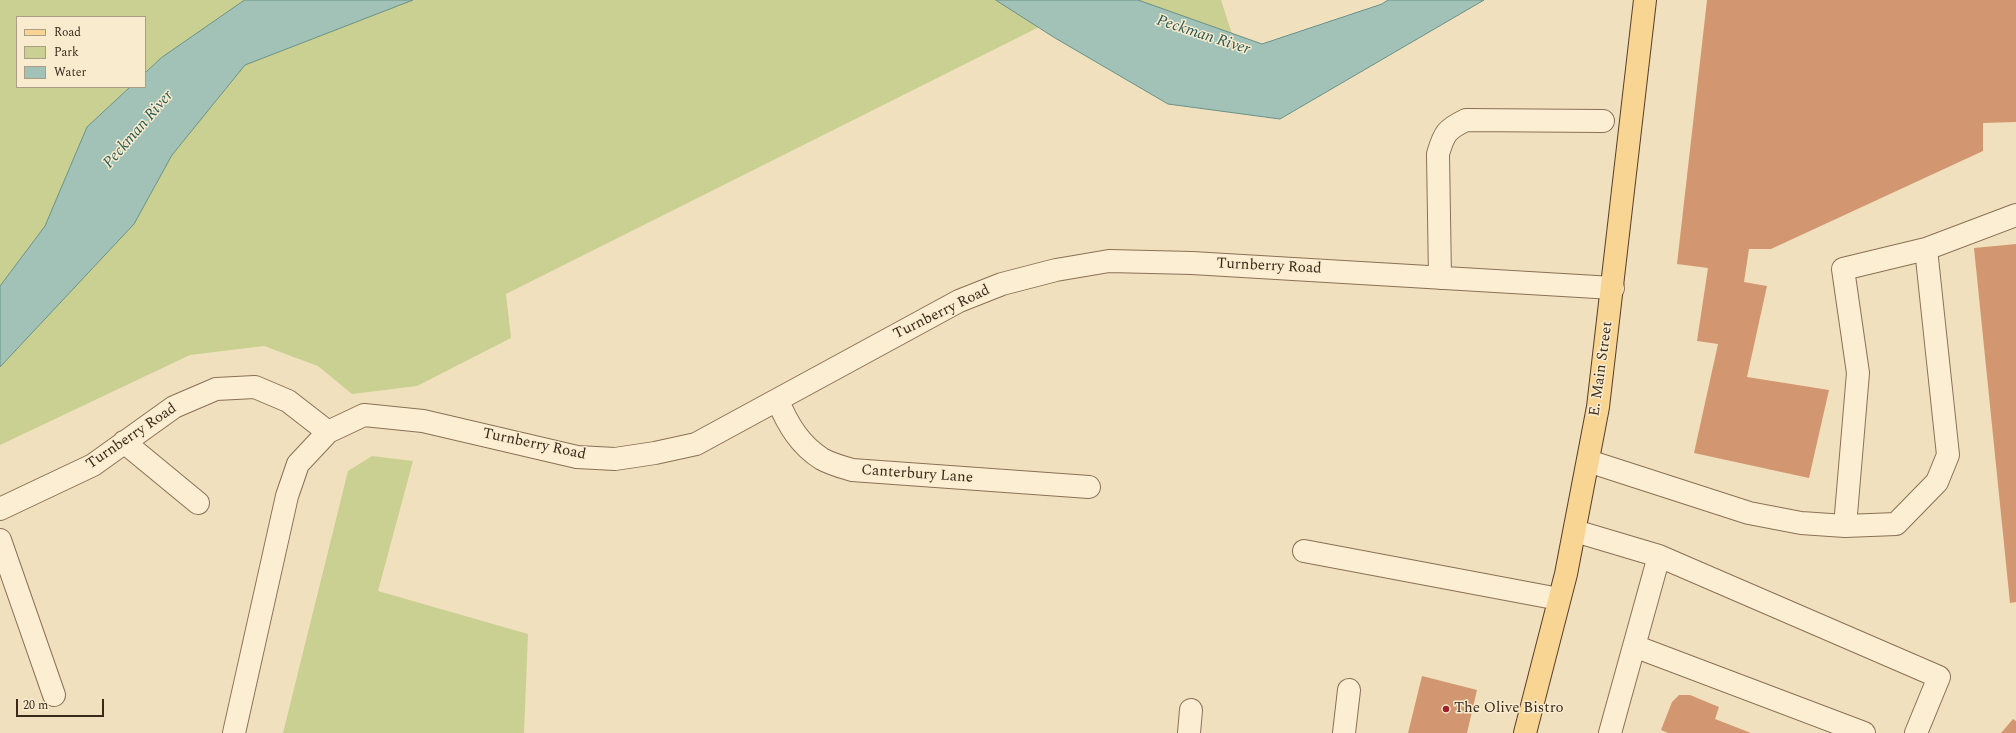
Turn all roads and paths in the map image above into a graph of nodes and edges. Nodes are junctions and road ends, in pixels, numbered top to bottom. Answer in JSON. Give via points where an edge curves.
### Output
{"nodes":[{"id":1,"x":1645,"y":0,"type":"edge"},
{"id":2,"x":1603,"y":121,"type":"dead end"},
{"id":3,"x":2016,"y":215,"type":"edge"},
{"id":4,"x":1926,"y":249,"type":"junction"},
{"id":5,"x":1440,"y":278,"type":"junction"},
{"id":6,"x":1613,"y":288,"type":"junction"},
{"id":7,"x":778,"y":401,"type":"junction"},
{"id":8,"x":328,"y":432,"type":"junction"},
{"id":9,"x":124,"y":442,"type":"junction"},
{"id":10,"x":1588,"y":461,"type":"junction"},
{"id":11,"x":1088,"y":487,"type":"dead end"},
{"id":12,"x":198,"y":503,"type":"dead end"},
{"id":13,"x":0,"y":508,"type":"edge"},
{"id":14,"x":1845,"y":526,"type":"junction"},
{"id":15,"x":1575,"y":531,"type":"junction"},
{"id":16,"x":0,"y":540,"type":"edge"},
{"id":17,"x":1304,"y":551,"type":"dead end"},
{"id":18,"x":1659,"y":556,"type":"junction"},
{"id":19,"x":1559,"y":599,"type":"junction"},
{"id":20,"x":1634,"y":646,"type":"junction"},
{"id":21,"x":1349,"y":690,"type":"dead end"},
{"id":22,"x":54,"y":695,"type":"dead end"},
{"id":23,"x":1191,"y":710,"type":"dead end"},
{"id":24,"x":234,"y":733,"type":"edge"},
{"id":25,"x":1189,"y":733,"type":"edge"},
{"id":26,"x":1344,"y":733,"type":"edge"},
{"id":27,"x":1525,"y":733,"type":"edge"},
{"id":28,"x":1610,"y":733,"type":"edge"},
{"id":29,"x":1864,"y":733,"type":"edge"},
{"id":30,"x":1916,"y":733,"type":"edge"}],
"edges":[{"from":1,"to":6,"type":"main road","name":"E. Main Street"},
{"from":2,"to":5,"type":"street","via":[[1466,120],[1450,127],[1443,137],[1438,154]]},
{"from":3,"to":4,"type":"street"},
{"from":4,"to":14,"type":"street","via":[[1843,270],[1858,373]]},
{"from":4,"to":14,"type":"street","via":[[1948,455],[1937,482],[1896,524]]},
{"from":5,"to":6,"type":"street","name":"Turnberry Road"},
{"from":5,"to":7,"type":"street","name":"Turnberry Road","via":[[1162,262],[1110,261],[1056,270],[1002,284],[958,301]]},
{"from":6,"to":10,"type":"main road","name":"E. Main Street","via":[[1598,407]]},
{"from":7,"to":8,"type":"street","name":"Turnberry Road","via":[[696,444],[615,459],[577,457],[423,421],[364,415]]},
{"from":7,"to":11,"type":"street","name":"Canterbury Lane","via":[[800,441],[823,460],[852,470]]},
{"from":8,"to":9,"type":"street","name":"Turnberry Road","via":[[288,401],[255,387],[216,390],[174,407]]},
{"from":8,"to":24,"type":"street","name":"Turnberry Road","via":[[298,464],[287,496]]},
{"from":9,"to":12,"type":"street"},
{"from":9,"to":13,"type":"street","name":"Turnberry Road","via":[[93,465]]},
{"from":10,"to":14,"type":"street","via":[[1749,513],[1801,523]]},
{"from":10,"to":15,"type":"main road","name":"E. Main Street"},
{"from":15,"to":18,"type":"street"},
{"from":15,"to":19,"type":"main road","name":"E. Main Street"},
{"from":16,"to":22,"type":"street"},
{"from":17,"to":19,"type":"street"},
{"from":18,"to":20,"type":"street"},
{"from":18,"to":30,"type":"street","via":[[1939,677]]},
{"from":19,"to":27,"type":"main road","name":"E. Main Street"},
{"from":20,"to":28,"type":"street"},
{"from":20,"to":29,"type":"street"},
{"from":21,"to":26,"type":"street"},
{"from":23,"to":25,"type":"street"}]}
